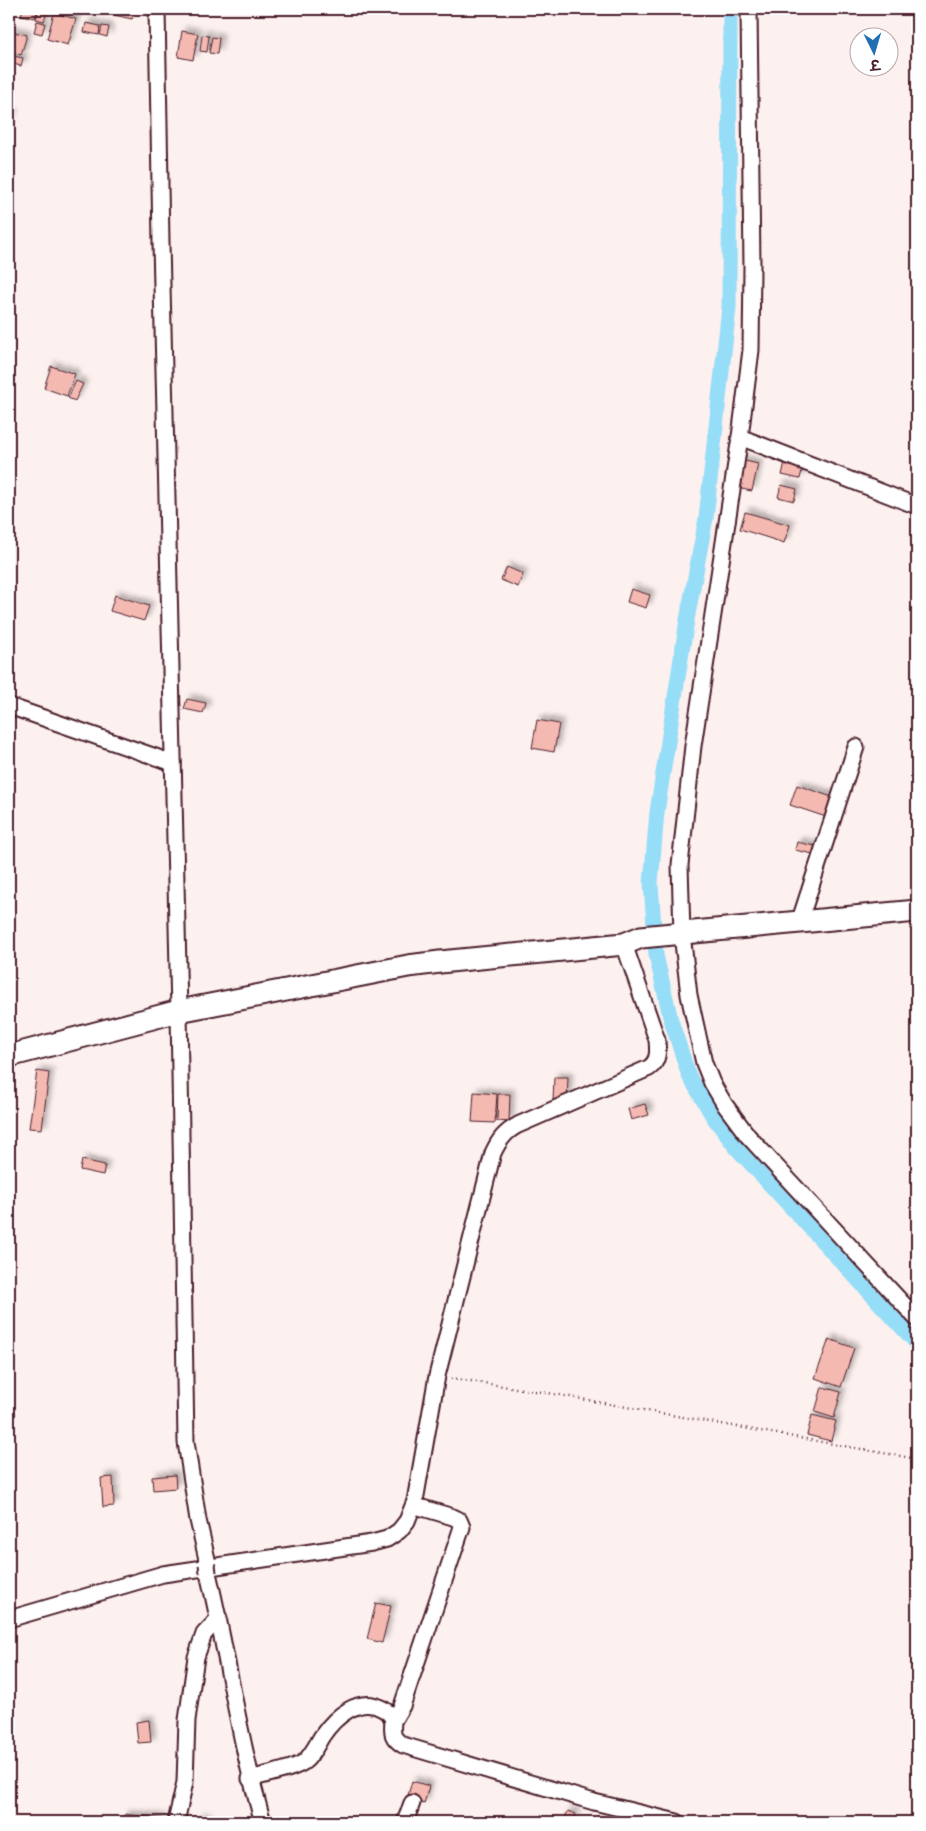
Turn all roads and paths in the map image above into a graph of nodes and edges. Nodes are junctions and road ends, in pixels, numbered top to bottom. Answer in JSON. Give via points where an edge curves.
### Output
{"nodes":[{"id":1,"x":157,"y":9,"type":"edge"},
{"id":2,"x":749,"y":9,"type":"edge"},
{"id":3,"x":740,"y":437,"type":"junction"},
{"id":4,"x":917,"y":506,"type":"edge"},
{"id":5,"x":9,"y":706,"type":"edge"},
{"id":6,"x":856,"y":747,"type":"dead end"},
{"id":7,"x":173,"y":763,"type":"junction"},
{"id":8,"x":917,"y":911,"type":"edge"},
{"id":9,"x":799,"y":923,"type":"junction"},
{"id":10,"x":673,"y":935,"type":"junction"},
{"id":11,"x":632,"y":941,"type":"junction"},
{"id":12,"x":179,"y":1011,"type":"junction"},
{"id":13,"x":9,"y":1056,"type":"edge"},
{"id":14,"x":917,"y":1320,"type":"edge"},
{"id":15,"x":438,"y":1376,"type":"junction"},
{"id":16,"x":917,"y":1459,"type":"edge"},
{"id":17,"x":419,"y":1508,"type":"junction"},
{"id":18,"x":208,"y":1568,"type":"junction"},
{"id":19,"x":219,"y":1618,"type":"junction"},
{"id":20,"x":9,"y":1619,"type":"edge"},
{"id":21,"x":393,"y":1721,"type":"junction"},
{"id":22,"x":250,"y":1779,"type":"junction"},
{"id":23,"x":412,"y":1802,"type":"dead end"},
{"id":24,"x":176,"y":1822,"type":"edge"},
{"id":25,"x":263,"y":1822,"type":"edge"},
{"id":26,"x":405,"y":1822,"type":"edge"},
{"id":27,"x":676,"y":1822,"type":"edge"}],
"edges":[{"from":1,"to":7,"type":"street"},
{"from":2,"to":3,"type":"street","via":[[751,350]]},
{"from":3,"to":4,"type":"street"},
{"from":3,"to":10,"type":"street","via":[[693,746]]},
{"from":5,"to":7,"type":"street"},
{"from":6,"to":9,"type":"street"},
{"from":7,"to":12,"type":"street"},
{"from":8,"to":9,"type":"street"},
{"from":9,"to":10,"type":"street"},
{"from":10,"to":11,"type":"street"},
{"from":10,"to":14,"type":"street","via":[[704,1063],[725,1105],[748,1136]]},
{"from":11,"to":12,"type":"street","via":[[416,965]]},
{"from":11,"to":15,"type":"street","via":[[657,1040],[655,1064],[518,1125],[499,1140]]},
{"from":12,"to":13,"type":"street"},
{"from":12,"to":18,"type":"street","via":[[186,1442]]},
{"from":15,"to":16,"type":"path","via":[[558,1394]]},
{"from":15,"to":17,"type":"street","via":[[415,1502]]},
{"from":17,"to":18,"type":"street","via":[[399,1532],[372,1543]]},
{"from":17,"to":21,"type":"street","via":[[459,1520],[461,1533],[402,1706]]},
{"from":18,"to":19,"type":"street"},
{"from":18,"to":20,"type":"street","via":[[162,1574]]},
{"from":19,"to":22,"type":"street"},
{"from":19,"to":24,"type":"street","via":[[204,1634],[196,1657],[187,1720],[185,1782]]},
{"from":21,"to":22,"type":"street","via":[[389,1713],[374,1705],[349,1709],[331,1724],[305,1762]]},
{"from":21,"to":27,"type":"street","via":[[392,1734],[404,1745],[594,1802]]},
{"from":22,"to":25,"type":"street"},
{"from":23,"to":26,"type":"street"}]}
